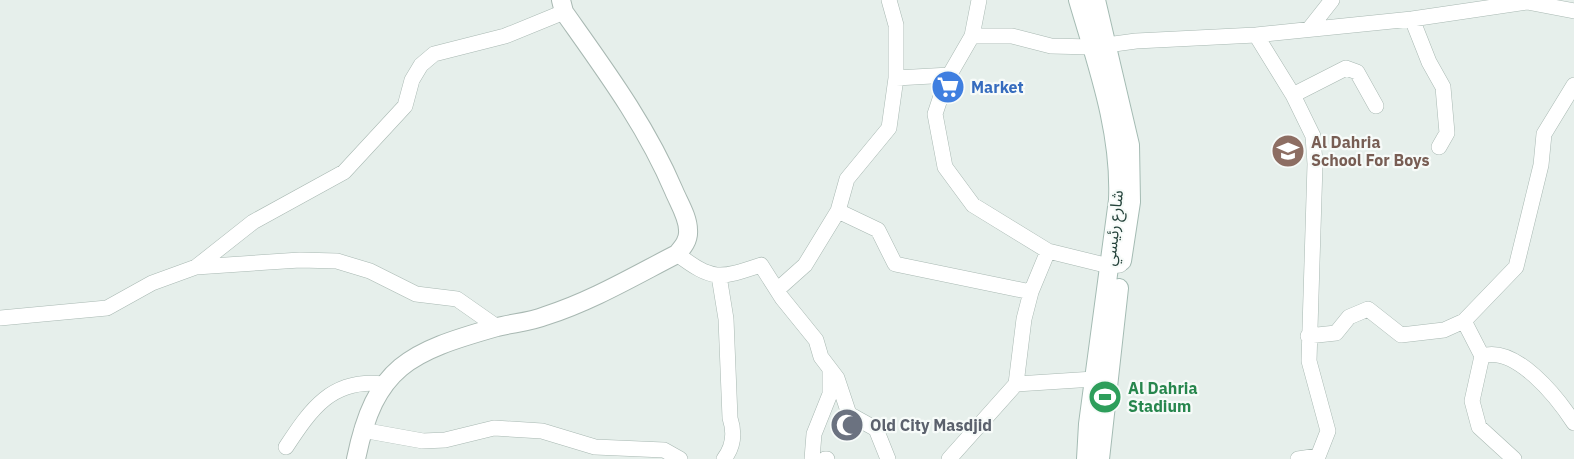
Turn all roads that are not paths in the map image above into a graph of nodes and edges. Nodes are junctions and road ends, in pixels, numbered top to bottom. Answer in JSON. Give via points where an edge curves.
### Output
{"nodes":[{"id":1,"x":889,"y":0,"type":"edge"},
{"id":2,"x":979,"y":0,"type":"edge"},
{"id":3,"x":1078,"y":0,"type":"edge"},
{"id":4,"x":1096,"y":0,"type":"edge"},
{"id":5,"x":1332,"y":0,"type":"edge"},
{"id":6,"x":563,"y":6,"type":"edge"},
{"id":7,"x":1574,"y":11,"type":"edge"},
{"id":8,"x":1412,"y":19,"type":"junction"},
{"id":9,"x":1310,"y":28,"type":"junction"},
{"id":10,"x":1256,"y":35,"type":"junction"},
{"id":11,"x":972,"y":36,"type":"junction"},
{"id":12,"x":1100,"y":46,"type":"junction"},
{"id":13,"x":950,"y":75,"type":"junction"},
{"id":14,"x":896,"y":78,"type":"junction"},
{"id":15,"x":1574,"y":85,"type":"edge"},
{"id":16,"x":1293,"y":95,"type":"junction"},
{"id":17,"x":1376,"y":106,"type":"dead end"},
{"id":18,"x":1439,"y":147,"type":"dead end"},
{"id":19,"x":838,"y":211,"type":"junction"},
{"id":20,"x":1048,"y":251,"type":"junction"},
{"id":21,"x":677,"y":254,"type":"junction"},
{"id":22,"x":1116,"y":265,"type":"junction"},
{"id":23,"x":196,"y":267,"type":"junction"},
{"id":24,"x":719,"y":276,"type":"junction"},
{"id":25,"x":777,"y":290,"type":"junction"},
{"id":26,"x":1031,"y":292,"type":"junction"},
{"id":27,"x":0,"y":318,"type":"edge"},
{"id":28,"x":1464,"y":321,"type":"junction"},
{"id":29,"x":497,"y":327,"type":"junction"},
{"id":30,"x":1308,"y":336,"type":"junction"},
{"id":31,"x":1482,"y":356,"type":"junction"},
{"id":32,"x":830,"y":370,"type":"junction"},
{"id":33,"x":1094,"y":379,"type":"junction"},
{"id":34,"x":383,"y":384,"type":"junction"},
{"id":35,"x":1016,"y":384,"type":"junction"},
{"id":36,"x":1574,"y":423,"type":"edge"},
{"id":37,"x":362,"y":430,"type":"junction"},
{"id":38,"x":286,"y":447,"type":"dead end"},
{"id":39,"x":1318,"y":458,"type":"edge"},
{"id":40,"x":356,"y":459,"type":"edge"},
{"id":41,"x":680,"y":459,"type":"edge"},
{"id":42,"x":724,"y":459,"type":"edge"},
{"id":43,"x":812,"y":459,"type":"edge"},
{"id":44,"x":888,"y":459,"type":"edge"},
{"id":45,"x":949,"y":459,"type":"edge"},
{"id":46,"x":1086,"y":459,"type":"edge"},
{"id":47,"x":1100,"y":459,"type":"edge"},
{"id":48,"x":1298,"y":459,"type":"edge"},
{"id":49,"x":1514,"y":459,"type":"edge"}],
"edges":[{"from":1,"to":14,"type":"street","via":[[896,25]]},
{"from":2,"to":11,"type":"street"},
{"from":3,"to":12,"type":"main road","name":"شارع رئيسي"},
{"from":4,"to":12,"type":"main road","name":"شارع رئيسي"},
{"from":5,"to":9,"type":"street"},
{"from":6,"to":21,"type":"main road","via":[[633,109],[659,155],[689,231]]},
{"from":6,"to":23,"type":"street","via":[[505,36],[434,54],[412,80],[405,106],[344,172],[253,222]]},
{"from":7,"to":8,"type":"street","via":[[1527,2]]},
{"from":8,"to":9,"type":"street"},
{"from":8,"to":18,"type":"street","via":[[1443,87],[1447,133]]},
{"from":9,"to":10,"type":"street"},
{"from":10,"to":12,"type":"street"},
{"from":10,"to":16,"type":"street"},
{"from":11,"to":12,"type":"street","via":[[1012,36],[1051,46]]},
{"from":11,"to":13,"type":"street"},
{"from":12,"to":22,"type":"main road","name":"شارع رئيسي","via":[[1130,145],[1131,202]]},
{"from":13,"to":14,"type":"street"},
{"from":13,"to":20,"type":"street","via":[[934,114],[945,167],[974,206]]},
{"from":14,"to":19,"type":"street","via":[[889,128],[847,179]]},
{"from":15,"to":28,"type":"street","via":[[1544,134],[1541,165],[1516,267]]},
{"from":16,"to":17,"type":"street","via":[[1346,68],[1357,72]]},
{"from":16,"to":30,"type":"street","via":[[1313,136],[1315,164]]},
{"from":19,"to":25,"type":"street","via":[[805,265]]},
{"from":19,"to":26,"type":"street","via":[[878,230],[895,264]]},
{"from":20,"to":22,"type":"street"},
{"from":20,"to":26,"type":"street"},
{"from":21,"to":24,"type":"street","via":[[695,267]]},
{"from":21,"to":29,"type":"main road","via":[[592,298],[544,317]]},
{"from":22,"to":33,"type":"main road","name":"شارع رئيسي"},
{"from":22,"to":47,"type":"main road","name":"شارع رئيسي"},
{"from":23,"to":27,"type":"street","via":[[152,283],[107,308]]},
{"from":23,"to":29,"type":"street","via":[[337,261],[370,271],[416,294],[457,299]]},
{"from":24,"to":25,"type":"street","via":[[761,265]]},
{"from":24,"to":42,"type":"street","via":[[727,330],[730,418],[735,432]]},
{"from":25,"to":32,"type":"street","via":[[816,339]]},
{"from":26,"to":35,"type":"street"},
{"from":28,"to":30,"type":"street","via":[[1444,330],[1401,335],[1368,309],[1349,316],[1336,333]]},
{"from":28,"to":31,"type":"street"},
{"from":29,"to":34,"type":"main road","via":[[410,360]]},
{"from":30,"to":39,"type":"street","via":[[1309,362],[1328,431]]},
{"from":31,"to":36,"type":"street","via":[[1508,356],[1556,396]]},
{"from":31,"to":49,"type":"street","via":[[1472,401],[1479,427]]},
{"from":32,"to":43,"type":"street","via":[[830,394],[814,434]]},
{"from":32,"to":44,"type":"street","via":[[837,378],[849,414],[876,429]]},
{"from":33,"to":35,"type":"street"},
{"from":33,"to":46,"type":"main road","name":"شارع رئيسي"},
{"from":34,"to":37,"type":"main road","via":[[370,405]]},
{"from":34,"to":38,"type":"street","via":[[361,381],[322,401],[311,409]]},
{"from":35,"to":45,"type":"street"},
{"from":37,"to":40,"type":"main road"},
{"from":37,"to":41,"type":"street","via":[[423,441],[494,428],[542,431],[595,447],[664,450]]},
{"from":39,"to":48,"type":"street"}]}
